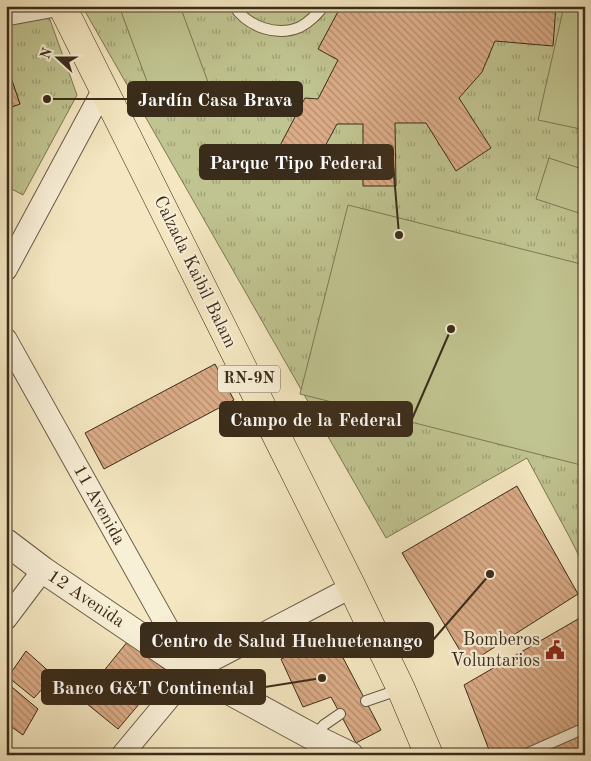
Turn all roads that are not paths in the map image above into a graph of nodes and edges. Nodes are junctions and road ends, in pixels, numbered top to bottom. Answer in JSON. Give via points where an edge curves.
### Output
{"nodes":[{"id":1,"x":54,"y":6,"type":"edge"},
{"id":2,"x":62,"y":6,"type":"edge"},
{"id":3,"x":234,"y":6,"type":"edge"},
{"id":4,"x":324,"y":6,"type":"edge"},
{"id":5,"x":6,"y":16,"type":"edge"},
{"id":6,"x":104,"y":88,"type":"junction"},
{"id":7,"x":6,"y":270,"type":"edge"},
{"id":8,"x":6,"y":339,"type":"edge"},
{"id":9,"x":6,"y":542,"type":"edge"},
{"id":10,"x":43,"y":570,"type":"junction"},
{"id":11,"x":352,"y":588,"type":"junction"},
{"id":12,"x":6,"y":619,"type":"edge"},
{"id":13,"x":192,"y":671,"type":"junction"},
{"id":14,"x":401,"y":689,"type":"junction"},
{"id":15,"x":366,"y":701,"type":"dead end"},
{"id":16,"x":340,"y":714,"type":"dead end"},
{"id":17,"x":578,"y":731,"type":"dead end"},
{"id":18,"x":313,"y":737,"type":"junction"},
{"id":19,"x":122,"y":755,"type":"edge"},
{"id":20,"x":350,"y":755,"type":"edge"},
{"id":21,"x":429,"y":755,"type":"edge"},
{"id":22,"x":524,"y":755,"type":"edge"}],
"edges":[{"from":1,"to":5,"type":"street"},
{"from":2,"to":6,"type":"main road","name":"Calzada Kaibil Balam","number":"RN-9N"},
{"from":3,"to":4,"type":"lane","via":[[251,24],[266,30],[283,31],[300,27]]},
{"from":6,"to":7,"type":"street"},
{"from":6,"to":11,"type":"main road","name":"Calzada Kaibil Balam","number":"RN-9N"},
{"from":8,"to":13,"type":"street","name":"11 Avenida"},
{"from":9,"to":10,"type":"street","name":"12 Avenida"},
{"from":10,"to":12,"type":"street"},
{"from":10,"to":13,"type":"street","name":"12 Avenida"},
{"from":11,"to":13,"type":"street"},
{"from":11,"to":14,"type":"main road","name":"Calzada Kaibil Balam","number":"RN-9N"},
{"from":13,"to":18,"type":"street","name":"12 Avenida"},
{"from":13,"to":19,"type":"street"},
{"from":14,"to":15,"type":"lane"},
{"from":14,"to":21,"type":"main road","name":"Calzada Kaibil Balam","number":"RN-9N"},
{"from":16,"to":18,"type":"lane"},
{"from":17,"to":22,"type":"lane"},
{"from":18,"to":20,"type":"street","name":"12 Avenida"}]}
